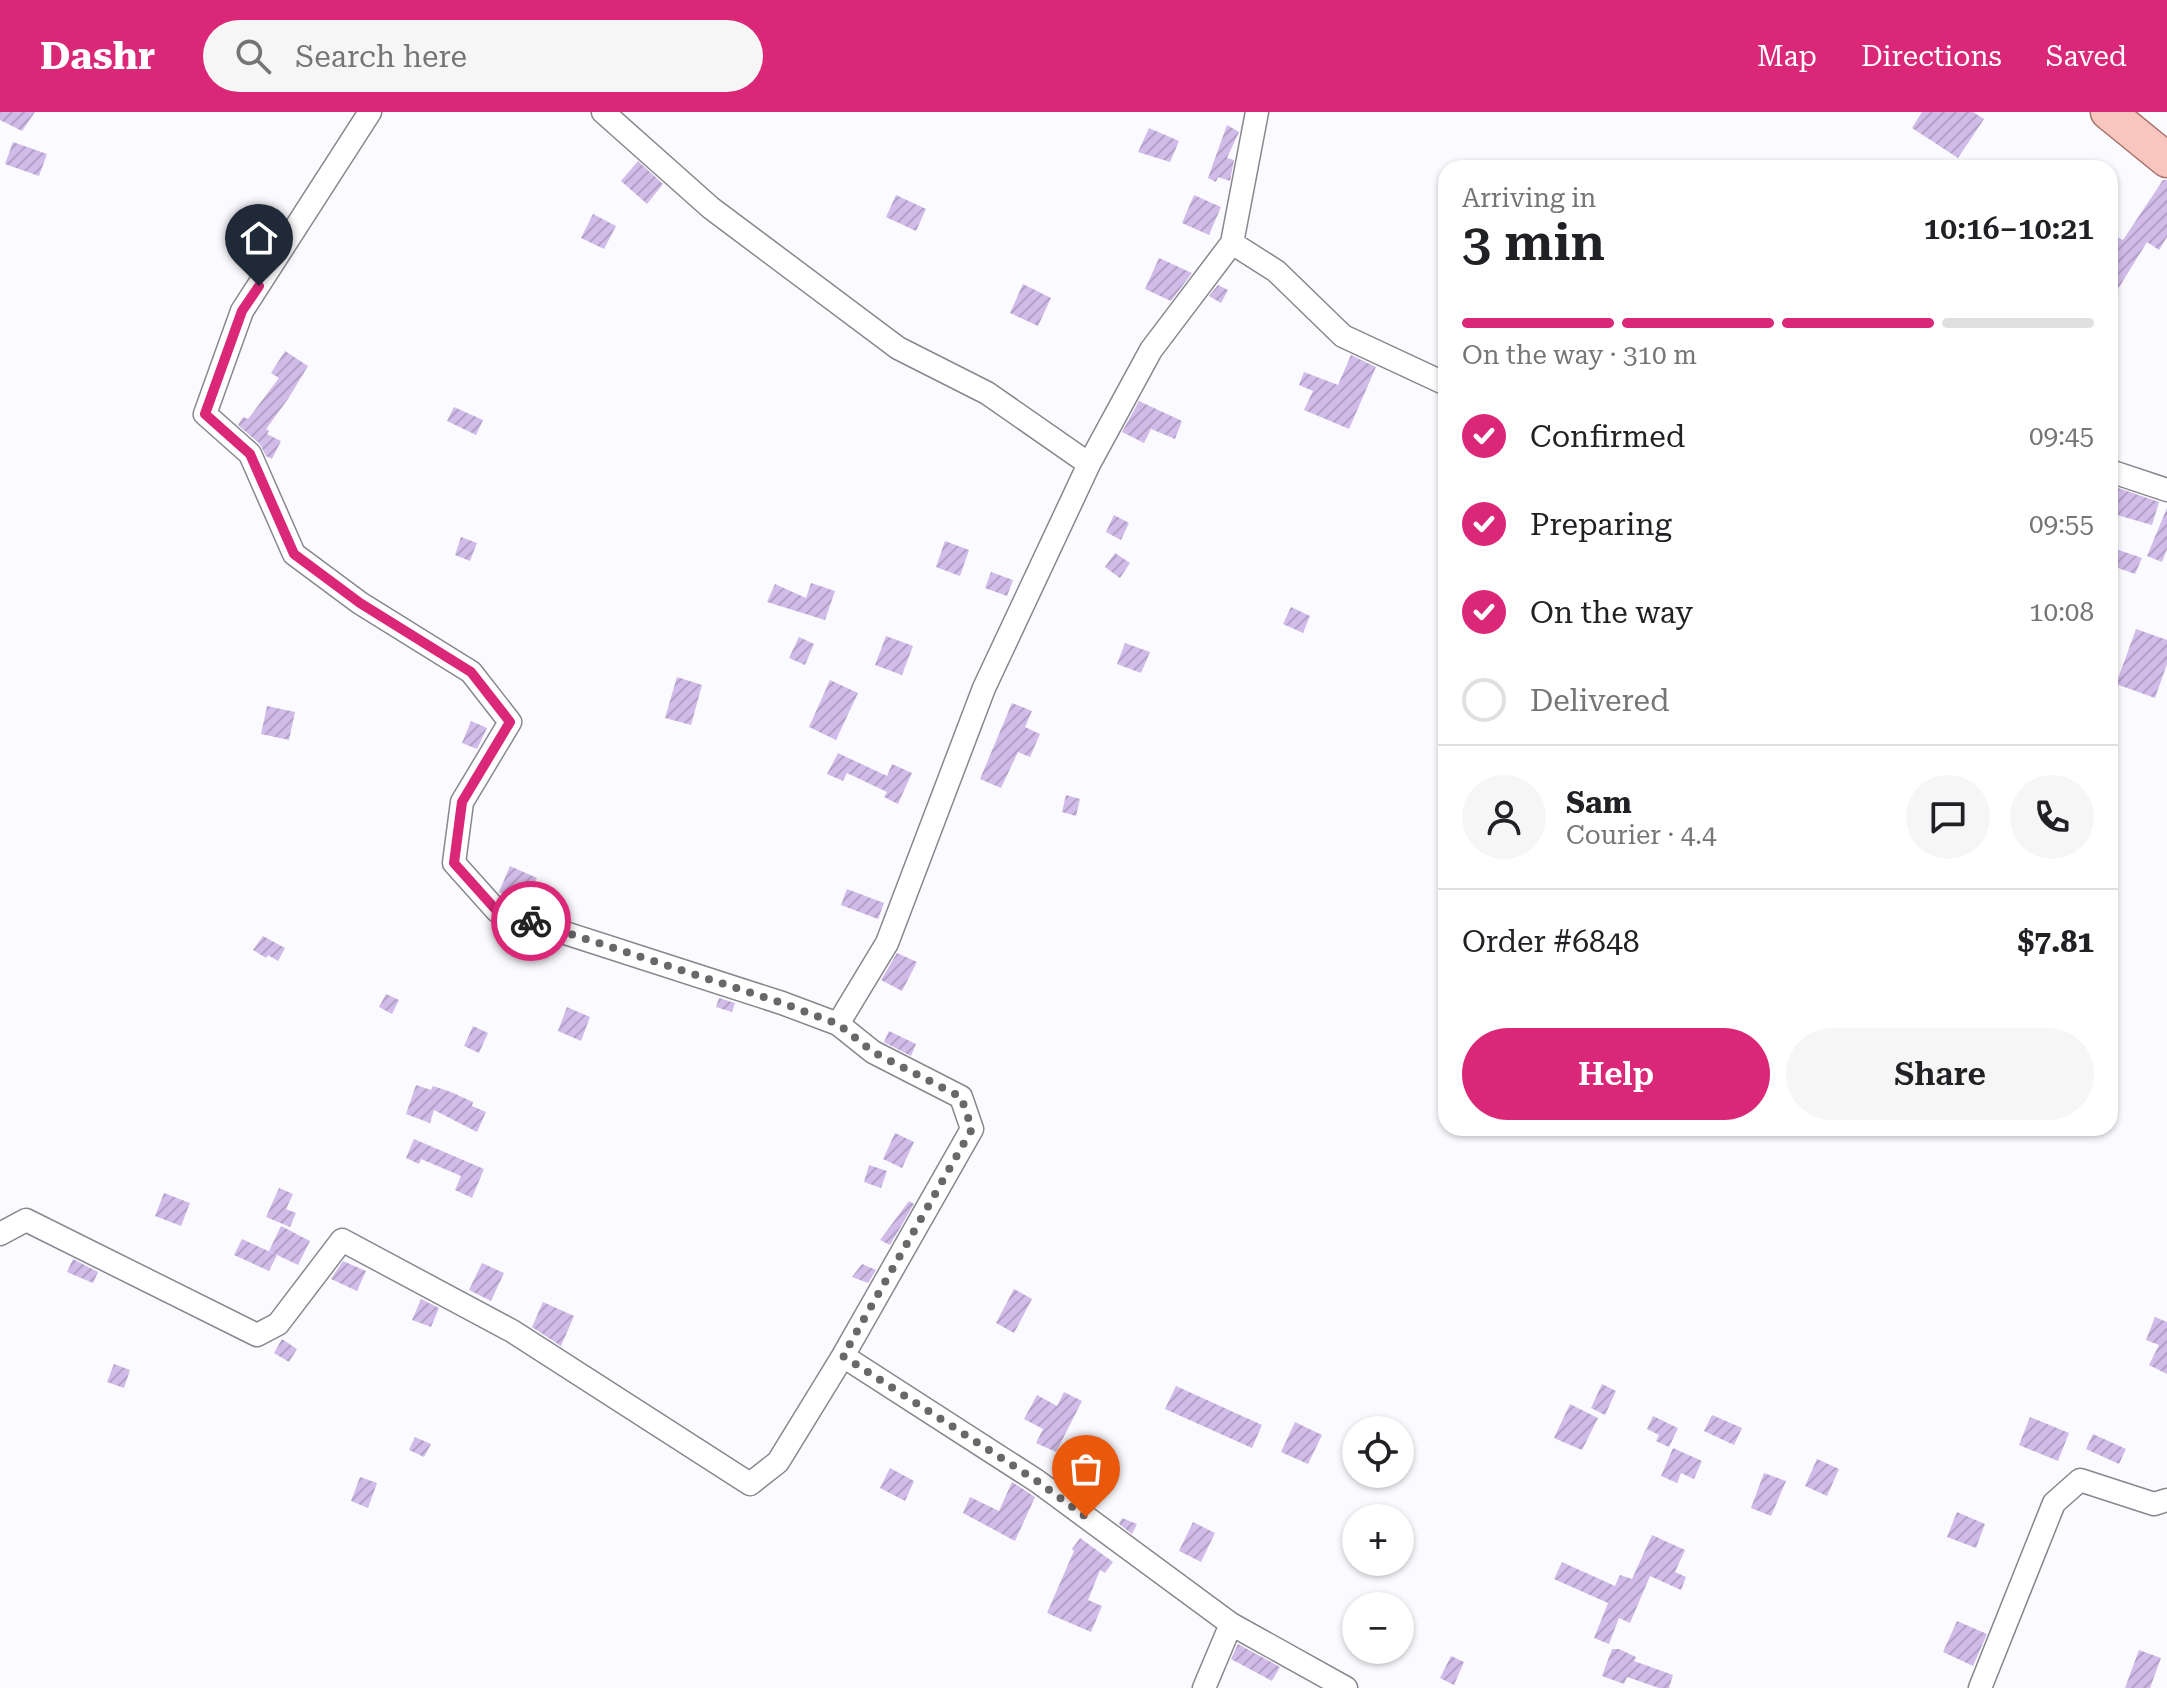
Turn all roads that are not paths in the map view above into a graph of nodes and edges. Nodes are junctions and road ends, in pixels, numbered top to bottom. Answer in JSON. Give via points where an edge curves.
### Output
{"nodes":[{"id":1,"x":370,"y":112,"type":"edge"},
{"id":2,"x":603,"y":112,"type":"edge"},
{"id":3,"x":1257,"y":112,"type":"edge"},
{"id":4,"x":2108,"y":112,"type":"edge"},
{"id":5,"x":2167,"y":160,"type":"edge"},
{"id":6,"x":1232,"y":243,"type":"junction"},
{"id":7,"x":1438,"y":380,"type":"edge"},
{"id":8,"x":1089,"y":464,"type":"junction"},
{"id":9,"x":2118,"y":474,"type":"edge"},
{"id":10,"x":2167,"y":490,"type":"edge"},
{"id":11,"x":838,"y":1024,"type":"junction"},
{"id":12,"x":0,"y":1234,"type":"edge"},
{"id":13,"x":843,"y":1356,"type":"junction"},
{"id":14,"x":2167,"y":1500,"type":"edge"},
{"id":15,"x":1231,"y":1624,"type":"junction"},
{"id":16,"x":1204,"y":1688,"type":"edge"},
{"id":17,"x":1346,"y":1688,"type":"edge"},
{"id":18,"x":1980,"y":1688,"type":"edge"}],
"edges":[{"from":1,"to":11,"type":"street","via":[[242,311],[205,414],[250,454],[294,554],[360,603],[471,672],[510,722],[462,802],[454,863],[497,911]]},
{"from":2,"to":8,"type":"street","via":[[711,208],[898,348],[987,393]]},
{"from":3,"to":6,"type":"street"},
{"from":4,"to":5,"type":"main road"},
{"from":6,"to":7,"type":"street","via":[[1276,271],[1343,336]]},
{"from":6,"to":8,"type":"street","via":[[1151,350]]},
{"from":8,"to":11,"type":"street","via":[[984,688],[887,943]]},
{"from":9,"to":10,"type":"street"},
{"from":11,"to":13,"type":"street","via":[[873,1052],[961,1097],[972,1129]]},
{"from":12,"to":13,"type":"street","via":[[26,1220],[257,1335],[278,1324],[342,1240],[512,1331],[750,1484],[778,1462]]},
{"from":13,"to":15,"type":"street","via":[[1037,1481]]},
{"from":14,"to":18,"type":"street","via":[[2154,1504],[2080,1480],[2054,1503]]},
{"from":15,"to":16,"type":"street"},
{"from":15,"to":17,"type":"street"}]}
